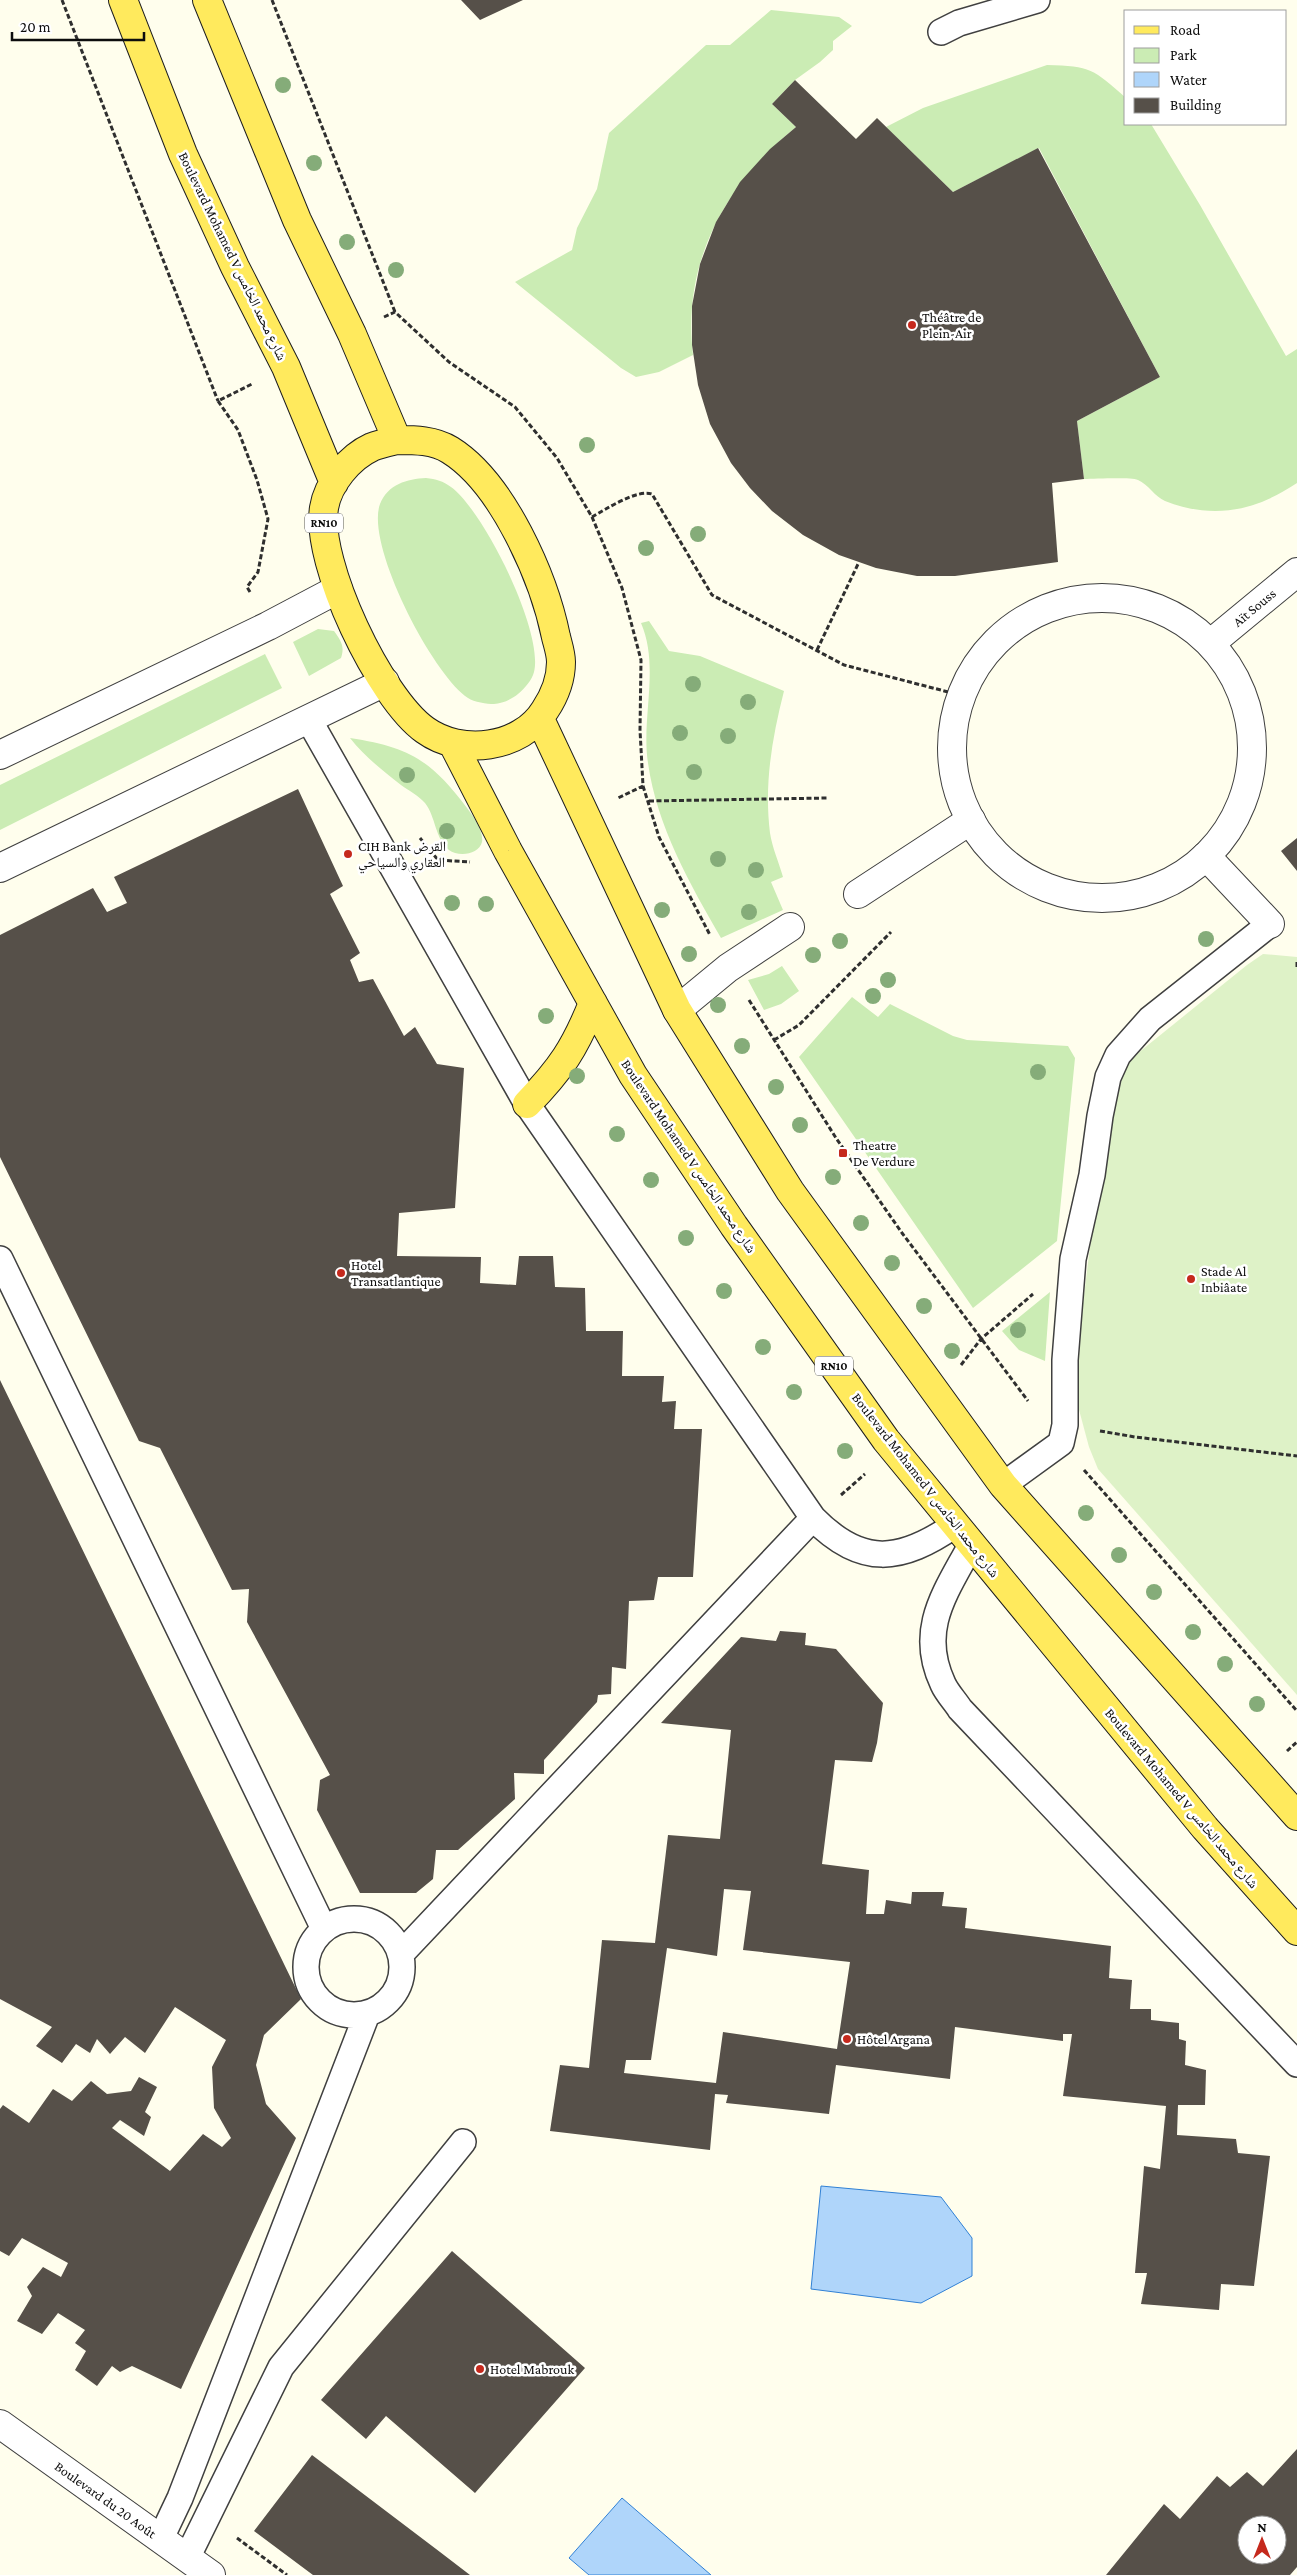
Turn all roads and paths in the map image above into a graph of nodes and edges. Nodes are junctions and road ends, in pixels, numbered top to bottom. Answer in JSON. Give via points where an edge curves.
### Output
{"nodes":[{"id":1,"x":62,"y":0,"type":"edge"},
{"id":2,"x":123,"y":0,"type":"edge"},
{"id":3,"x":207,"y":0,"type":"edge"},
{"id":4,"x":272,"y":0,"type":"edge"},
{"id":5,"x":1036,"y":0,"type":"edge"},
{"id":6,"x":941,"y":32,"type":"dead end"},
{"id":7,"x":395,"y":312,"type":"dead end"},
{"id":8,"x":286,"y":367,"type":"junction"},
{"id":9,"x":218,"y":401,"type":"junction"},
{"id":10,"x":397,"y":440,"type":"junction"},
{"id":11,"x":334,"y":483,"type":"junction"},
{"id":12,"x":592,"y":517,"type":"dead end"},
{"id":13,"x":859,"y":562,"type":"dead end"},
{"id":14,"x":1297,"y":572,"type":"edge"},
{"id":15,"x":338,"y":589,"type":"junction"},
{"id":16,"x":268,"y":626,"type":"junction"},
{"id":17,"x":1211,"y":643,"type":"junction"},
{"id":18,"x":817,"y":650,"type":"junction"},
{"id":19,"x":385,"y":682,"type":"junction"},
{"id":20,"x":960,"y":695,"type":"junction"},
{"id":21,"x":540,"y":719,"type":"junction"},
{"id":22,"x":309,"y":720,"type":"junction"},
{"id":23,"x":453,"y":744,"type":"junction"},
{"id":24,"x":0,"y":755,"type":"edge"},
{"id":25,"x":644,"y":786,"type":"dead end"},
{"id":26,"x":828,"y":798,"type":"dead end"},
{"id":27,"x":649,"y":801,"type":"junction"},
{"id":28,"x":971,"y":820,"type":"junction"},
{"id":29,"x":417,"y":834,"type":"dead end"},
{"id":30,"x":508,"y":851,"type":"junction"},
{"id":31,"x":1206,"y":856,"type":"junction"},
{"id":32,"x":0,"y":868,"type":"edge"},
{"id":33,"x":858,"y":894,"type":"dead end"},
{"id":34,"x":1270,"y":924,"type":"joint"},
{"id":35,"x":790,"y":927,"type":"dead end"},
{"id":36,"x":891,"y":932,"type":"dead end"},
{"id":37,"x":1297,"y":962,"type":"edge"},
{"id":38,"x":728,"y":968,"type":"junction"},
{"id":39,"x":1297,"y":968,"type":"edge"},
{"id":40,"x":593,"y":1003,"type":"junction"},
{"id":41,"x":677,"y":1010,"type":"junction"},
{"id":42,"x":774,"y":1040,"type":"junction"},
{"id":43,"x":527,"y":1104,"type":"junction"},
{"id":44,"x":1073,"y":1259,"type":"junction"},
{"id":45,"x":0,"y":1260,"type":"edge"},
{"id":46,"x":982,"y":1339,"type":"junction"},
{"id":47,"x":1063,"y":1434,"type":"junction"},
{"id":48,"x":886,"y":1440,"type":"junction"},
{"id":49,"x":1297,"y":1456,"type":"edge"},
{"id":50,"x":1002,"y":1484,"type":"junction"},
{"id":51,"x":813,"y":1518,"type":"junction"},
{"id":52,"x":963,"y":1535,"type":"junction"},
{"id":53,"x":1297,"y":1711,"type":"edge"},
{"id":54,"x":1297,"y":1816,"type":"edge"},
{"id":55,"x":324,"y":1929,"type":"junction"},
{"id":56,"x":1297,"y":1931,"type":"edge"},
{"id":57,"x":401,"y":1954,"type":"junction"},
{"id":58,"x":367,"y":2014,"type":"junction"},
{"id":59,"x":1297,"y":2064,"type":"edge"},
{"id":60,"x":463,"y":2142,"type":"dead end"},
{"id":61,"x":0,"y":2424,"type":"edge"},
{"id":62,"x":161,"y":2538,"type":"junction"},
{"id":63,"x":187,"y":2558,"type":"junction"},
{"id":64,"x":211,"y":2575,"type":"edge"}],
"edges":[{"from":1,"to":9,"type":"path"},
{"from":2,"to":8,"type":"main road","name":"Boulevard Mohamed V شارع محمد الخامس","via":[[183,154]]},
{"from":3,"to":10,"type":"main road","via":[[297,220],[352,334]]},
{"from":4,"to":7,"type":"path"},
{"from":5,"to":6,"type":"lane","via":[[959,23]]},
{"from":8,"to":9,"type":"path"},
{"from":8,"to":11,"type":"main road","name":"Boulevard Mohamed V شارع محمد الخامس"},
{"from":9,"to":16,"type":"path","via":[[238,430],[268,519],[258,572],[247,587]]},
{"from":10,"to":11,"type":"main road","number":"RN10","via":[[372,447],[350,462]]},
{"from":10,"to":21,"type":"main road","number":"RN10","via":[[422,440],[439,445],[469,463],[520,536],[552,618],[561,662],[556,692]]},
{"from":11,"to":15,"type":"main road","number":"RN10","via":[[324,507],[323,532]]},
{"from":12,"to":18,"type":"path","via":[[645,492],[652,494],[712,596]]},
{"from":13,"to":18,"type":"path"},
{"from":14,"to":17,"type":"street","name":"Aït Souss"},
{"from":15,"to":16,"type":"street"},
{"from":15,"to":19,"type":"main road","number":"RN10","via":[[351,621]]},
{"from":16,"to":24,"type":"street"},
{"from":17,"to":20,"type":"street","via":[[1170,613],[1121,598],[1071,600],[1024,618],[985,652]]},
{"from":17,"to":31,"type":"street","via":[[1238,682],[1252,727],[1251,774],[1235,819]]},
{"from":18,"to":20,"type":"path","via":[[844,665]]},
{"from":19,"to":22,"type":"street"},
{"from":19,"to":23,"type":"main road","number":"RN10","via":[[425,730]]},
{"from":20,"to":28,"type":"street","via":[[950,745],[958,794]]},
{"from":21,"to":23,"type":"main road","number":"RN10","via":[[514,737],[484,746]]},
{"from":21,"to":41,"type":"main road"},
{"from":22,"to":32,"type":"street"},
{"from":22,"to":43,"type":"lane"},
{"from":23,"to":30,"type":"main road","name":"Boulevard Mohamed V شارع محمد الخامس","number":"RN10"},
{"from":25,"to":27,"type":"path"},
{"from":26,"to":27,"type":"path"},
{"from":27,"to":38,"type":"path","via":[[659,836]]},
{"from":28,"to":31,"type":"street","via":[[982,840],[1018,873],[1065,894],[1116,898],[1165,885]]},
{"from":28,"to":33,"type":"street"},
{"from":29,"to":30,"type":"path","via":[[438,860],[479,861]]},
{"from":30,"to":40,"type":"main road","name":"Boulevard Mohamed V شارع محمد الخامس","number":"RN10"},
{"from":31,"to":34,"type":"street"},
{"from":34,"to":44,"type":"lane","via":[[1150,1019],[1118,1055],[1108,1077],[1092,1175]]},
{"from":35,"to":38,"type":"street"},
{"from":36,"to":42,"type":"path","via":[[799,1025]]},
{"from":37,"to":39,"type":"path"},
{"from":38,"to":41,"type":"street"},
{"from":38,"to":42,"type":"path"},
{"from":40,"to":43,"type":"main road","via":[[578,1041],[555,1075]]},
{"from":40,"to":48,"type":"main road","name":"Boulevard Mohamed V شارع محمد الخامس","number":"RN10","via":[[633,1075],[729,1218]]},
{"from":41,"to":50,"type":"main road","via":[[790,1191]]},
{"from":42,"to":46,"type":"path","via":[[902,1233]]},
{"from":43,"to":51,"type":"lane"},
{"from":44,"to":46,"type":"path"},
{"from":44,"to":47,"type":"lane","via":[[1064,1360]]},
{"from":45,"to":55,"type":"lane"},
{"from":46,"to":47,"type":"path"},
{"from":47,"to":49,"type":"path","via":[[1135,1437]]},
{"from":47,"to":50,"type":"lane"},
{"from":47,"to":53,"type":"path"},
{"from":48,"to":51,"type":"path","via":[[869,1470]]},
{"from":48,"to":52,"type":"main road","name":"Boulevard Mohamed V شارع محمد الخامس","number":"RN10"},
{"from":50,"to":54,"type":"main road"},
{"from":51,"to":52,"type":"lane","via":[[831,1537],[854,1549],[879,1555],[905,1552]]},
{"from":51,"to":57,"type":"lane"},
{"from":52,"to":56,"type":"main road","name":"Boulevard Mohamed V شارع محمد الخامس","number":"RN10","via":[[1205,1828]]},
{"from":52,"to":59,"type":"lane","via":[[934,1625],[934,1656],[943,1684],[960,1709]]},
{"from":55,"to":57,"type":"lane","via":[[341,1921],[360,1920],[378,1925],[392,1937]]},
{"from":55,"to":58,"type":"lane","via":[[312,1944],[306,1962],[307,1981],[316,1997],[330,2010],[348,2015]]},
{"from":57,"to":58,"type":"lane","via":[[402,1973],[396,1991],[384,2005]]},
{"from":58,"to":62,"type":"lane","via":[[180,2498]]},
{"from":60,"to":63,"type":"lane","via":[[281,2367]]},
{"from":61,"to":62,"type":"street","name":"Boulevard du 20 Août"},
{"from":62,"to":63,"type":"street","name":"Boulevard du 20 Août"},
{"from":63,"to":64,"type":"street","name":"Boulevard du 20 Août"}]}
